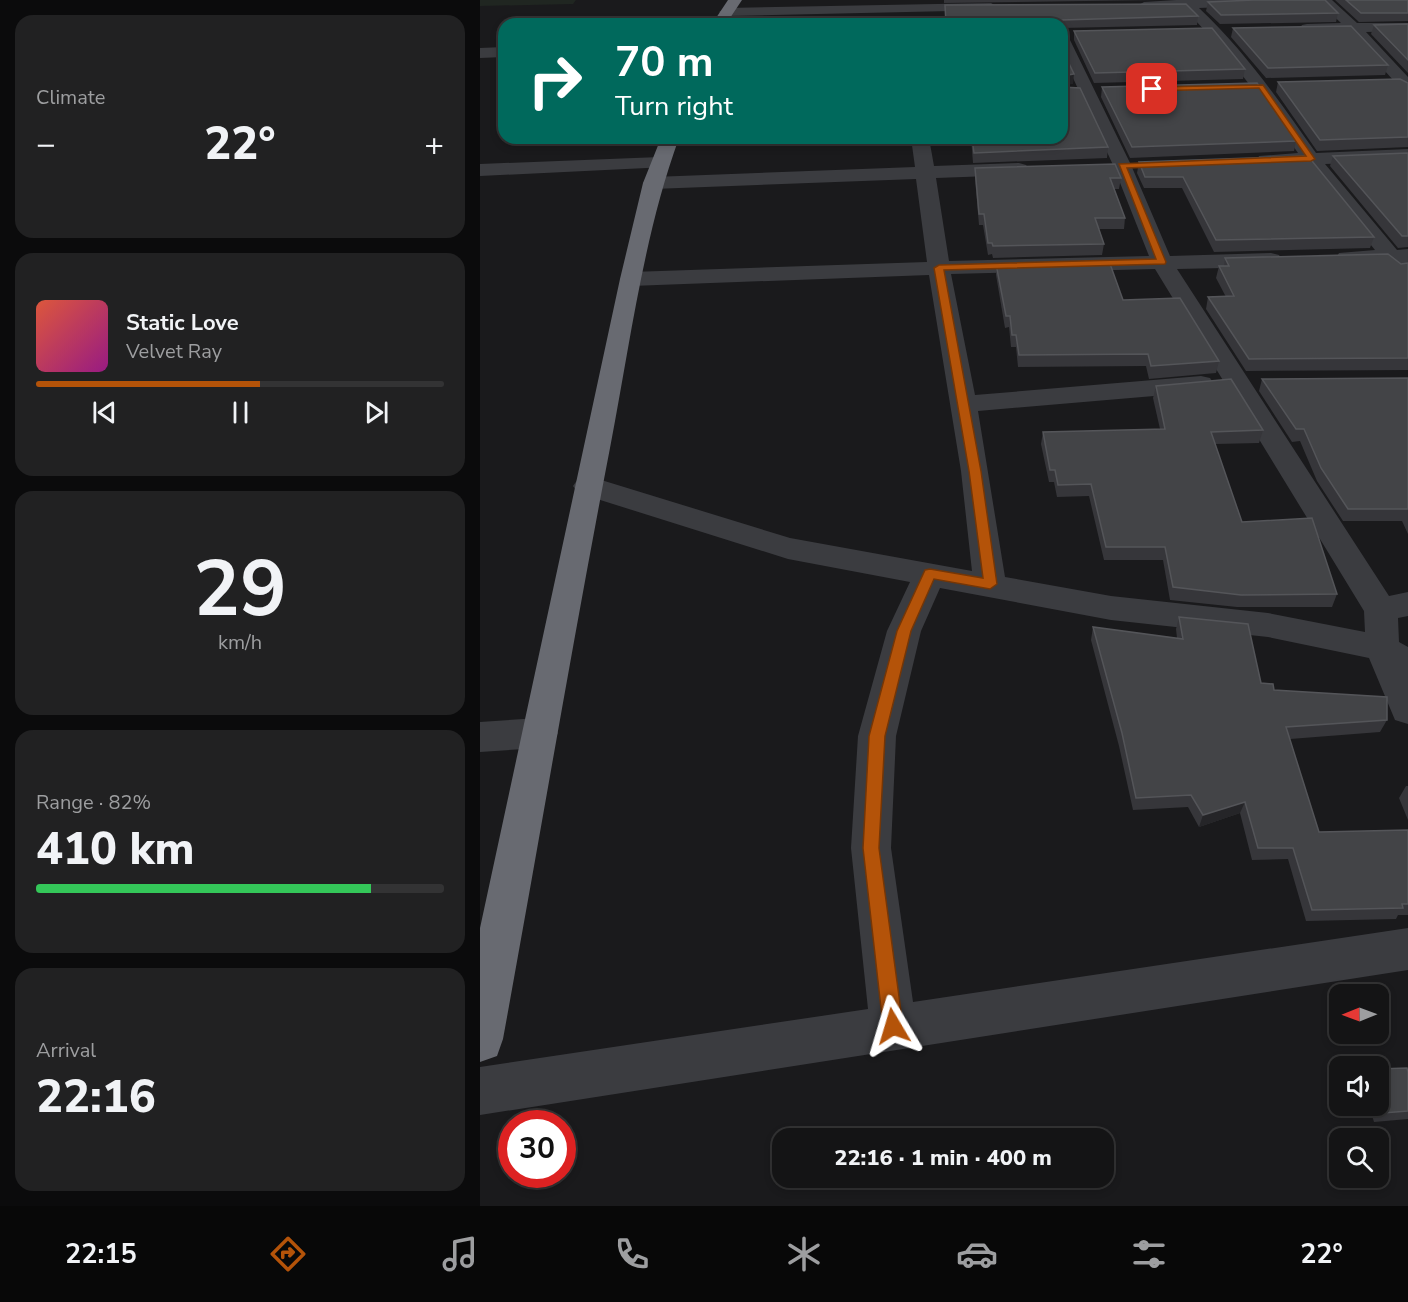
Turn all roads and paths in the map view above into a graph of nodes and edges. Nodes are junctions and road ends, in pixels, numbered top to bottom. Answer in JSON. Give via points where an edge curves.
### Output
{"nodes":[{"id":1,"x":1298,"y":0,"type":"edge"},
{"id":2,"x":1324,"y":0,"type":"edge"},
{"id":3,"x":1185,"y":3,"type":"edge"},
{"id":4,"x":1129,"y":6,"type":"edge"},
{"id":5,"x":1011,"y":7,"type":"edge"},
{"id":6,"x":904,"y":11,"type":"edge"},
{"id":7,"x":726,"y":12,"type":"edge"},
{"id":8,"x":1408,"y":27,"type":"edge"},
{"id":9,"x":1295,"y":28,"type":"edge"},
{"id":10,"x":1354,"y":28,"type":"junction"},
{"id":11,"x":1213,"y":29,"type":"junction"},
{"id":12,"x":1237,"y":29,"type":"edge"},
{"id":13,"x":1190,"y":30,"type":"edge"},
{"id":14,"x":1068,"y":40,"type":"edge"},
{"id":15,"x":498,"y":52,"type":"edge"},
{"id":16,"x":480,"y":53,"type":"edge"},
{"id":17,"x":1379,"y":82,"type":"edge"},
{"id":18,"x":1406,"y":83,"type":"edge"},
{"id":19,"x":1261,"y":86,"type":"junction"},
{"id":20,"x":1285,"y":86,"type":"edge"},
{"id":21,"x":1238,"y":87,"type":"edge"},
{"id":22,"x":921,"y":144,"type":"edge"},
{"id":23,"x":1408,"y":155,"type":"edge"},
{"id":24,"x":1311,"y":159,"type":"junction"},
{"id":25,"x":661,"y":161,"type":"edge"},
{"id":26,"x":1252,"y":161,"type":"edge"},
{"id":27,"x":1040,"y":168,"type":"edge"},
{"id":28,"x":480,"y":170,"type":"edge"},
{"id":29,"x":924,"y":172,"type":"junction"},
{"id":30,"x":1400,"y":257,"type":"edge"},
{"id":31,"x":1323,"y":258,"type":"edge"},
{"id":32,"x":1288,"y":259,"type":"edge"},
{"id":33,"x":1162,"y":262,"type":"junction"},
{"id":34,"x":939,"y":268,"type":"junction"},
{"id":35,"x":1408,"y":277,"type":"edge"},
{"id":36,"x":631,"y":279,"type":"junction"},
{"id":37,"x":1237,"y":381,"type":"junction"},
{"id":38,"x":1271,"y":381,"type":"edge"},
{"id":39,"x":963,"y":404,"type":"junction"},
{"id":40,"x":588,"y":486,"type":"junction"},
{"id":41,"x":930,"y":574,"type":"junction"},
{"id":42,"x":990,"y":584,"type":"junction"},
{"id":43,"x":1394,"y":607,"type":"edge"},
{"id":44,"x":1395,"y":656,"type":"edge"},
{"id":45,"x":1408,"y":710,"type":"edge"},
{"id":46,"x":539,"y":733,"type":"junction"},
{"id":47,"x":480,"y":737,"type":"edge"},
{"id":48,"x":1408,"y":949,"type":"edge"},
{"id":49,"x":893,"y":1026,"type":"junction"},
{"id":50,"x":480,"y":1039,"type":"edge"},
{"id":51,"x":480,"y":1091,"type":"edge"}],
"edges":[{"from":1,"to":3,"type":"street"},
{"from":2,"to":10,"type":"street"},
{"from":3,"to":4,"type":"street"},
{"from":3,"to":11,"type":"street"},
{"from":5,"to":6,"type":"street"},
{"from":6,"to":7,"type":"street"},
{"from":8,"to":10,"type":"street"},
{"from":9,"to":10,"type":"street"},
{"from":10,"to":18,"type":"street"},
{"from":11,"to":12,"type":"street"},
{"from":11,"to":13,"type":"street"},
{"from":11,"to":19,"type":"street"},
{"from":14,"to":33,"type":"street"},
{"from":15,"to":16,"type":"street"},
{"from":17,"to":18,"type":"street"},
{"from":19,"to":20,"type":"street"},
{"from":19,"to":21,"type":"street"},
{"from":19,"to":24,"type":"street"},
{"from":22,"to":29,"type":"street"},
{"from":23,"to":24,"type":"street"},
{"from":24,"to":26,"type":"street"},
{"from":24,"to":30,"type":"street"},
{"from":25,"to":28,"type":"street"},
{"from":25,"to":29,"type":"street"},
{"from":25,"to":36,"type":"highway"},
{"from":27,"to":29,"type":"street"},
{"from":29,"to":34,"type":"street"},
{"from":30,"to":31,"type":"street"},
{"from":30,"to":35,"type":"street"},
{"from":32,"to":33,"type":"street"},
{"from":33,"to":34,"type":"street"},
{"from":33,"to":37,"type":"street"},
{"from":34,"to":36,"type":"street"},
{"from":34,"to":39,"type":"street"},
{"from":36,"to":40,"type":"highway"},
{"from":37,"to":38,"type":"street"},
{"from":37,"to":39,"type":"street"},
{"from":37,"to":43,"type":"street"},
{"from":39,"to":42,"type":"street"},
{"from":40,"to":41,"type":"street","via":[[788,548]]},
{"from":40,"to":46,"type":"highway"},
{"from":41,"to":42,"type":"street"},
{"from":41,"to":49,"type":"street","via":[[904,631],[877,736],[871,848]]},
{"from":42,"to":44,"type":"street","via":[[1111,608],[1268,625]]},
{"from":43,"to":44,"type":"street"},
{"from":44,"to":45,"type":"street"},
{"from":46,"to":47,"type":"street"},
{"from":46,"to":50,"type":"highway"},
{"from":48,"to":49,"type":"street"},
{"from":49,"to":51,"type":"street"}]}
